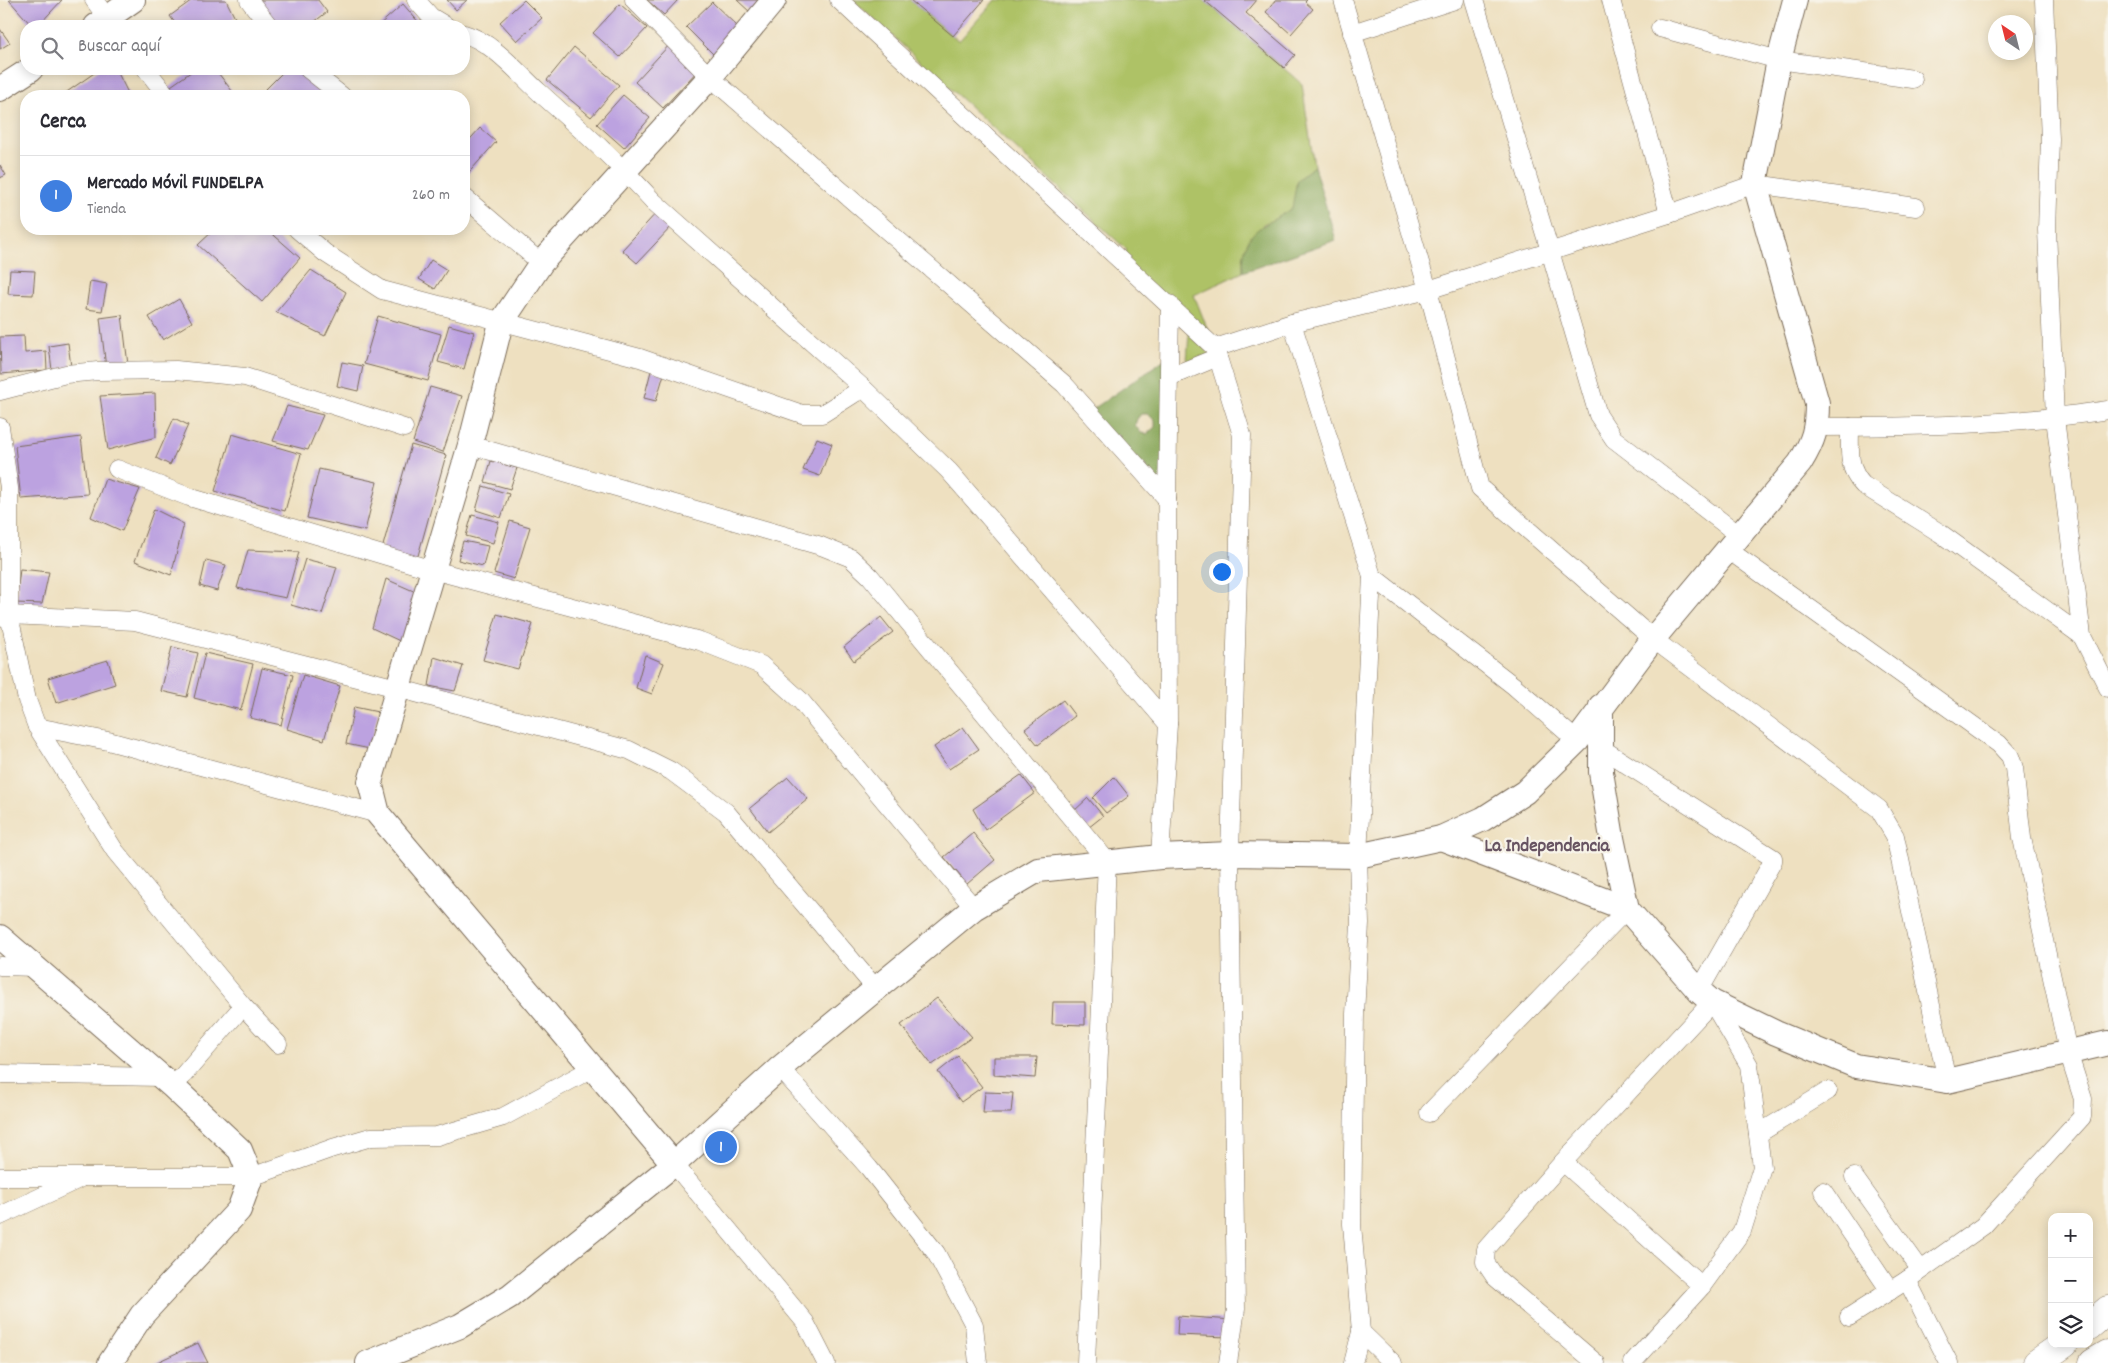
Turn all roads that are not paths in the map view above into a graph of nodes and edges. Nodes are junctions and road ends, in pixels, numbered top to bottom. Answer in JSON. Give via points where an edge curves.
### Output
{"nodes":[{"id":1,"x":133,"y":0,"type":"edge"},
{"id":2,"x":249,"y":0,"type":"edge"},
{"id":3,"x":416,"y":0,"type":"edge"},
{"id":4,"x":634,"y":0,"type":"edge"},
{"id":5,"x":774,"y":0,"type":"edge"},
{"id":6,"x":839,"y":0,"type":"edge"},
{"id":7,"x":1343,"y":0,"type":"edge"},
{"id":8,"x":1455,"y":0,"type":"edge"},
{"id":9,"x":1474,"y":0,"type":"edge"},
{"id":10,"x":1611,"y":0,"type":"edge"},
{"id":11,"x":1795,"y":0,"type":"edge"},
{"id":12,"x":2044,"y":0,"type":"edge"},
{"id":13,"x":103,"y":18,"type":"edge"},
{"id":14,"x":264,"y":20,"type":"edge"},
{"id":15,"x":436,"y":20,"type":"edge"},
{"id":16,"x":1660,"y":28,"type":"dead end"},
{"id":17,"x":1352,"y":33,"type":"junction"},
{"id":18,"x":470,"y":36,"type":"edge"},
{"id":19,"x":1779,"y":60,"type":"junction"},
{"id":20,"x":22,"y":75,"type":"edge"},
{"id":21,"x":151,"y":75,"type":"edge"},
{"id":22,"x":316,"y":75,"type":"edge"},
{"id":23,"x":710,"y":77,"type":"junction"},
{"id":24,"x":1913,"y":79,"type":"dead end"},
{"id":25,"x":0,"y":89,"type":"edge"},
{"id":26,"x":162,"y":90,"type":"edge"},
{"id":27,"x":334,"y":90,"type":"edge"},
{"id":28,"x":626,"y":171,"type":"junction"},
{"id":29,"x":1756,"y":184,"type":"junction"},
{"id":30,"x":470,"y":202,"type":"edge"},
{"id":31,"x":1916,"y":207,"type":"dead end"},
{"id":32,"x":1669,"y":214,"type":"junction"},
{"id":33,"x":303,"y":235,"type":"edge"},
{"id":34,"x":1550,"y":251,"type":"junction"},
{"id":35,"x":542,"y":263,"type":"junction"},
{"id":36,"x":1428,"y":290,"type":"junction"},
{"id":37,"x":1170,"y":304,"type":"junction"},
{"id":38,"x":500,"y":323,"type":"junction"},
{"id":39,"x":1292,"y":323,"type":"junction"},
{"id":40,"x":1217,"y":352,"type":"junction"},
{"id":41,"x":1169,"y":378,"type":"junction"},
{"id":42,"x":862,"y":388,"type":"junction"},
{"id":43,"x":0,"y":391,"type":"edge"},
{"id":44,"x":2108,"y":410,"type":"edge"},
{"id":45,"x":2055,"y":418,"type":"junction"},
{"id":46,"x":0,"y":427,"type":"edge"},
{"id":47,"x":1817,"y":427,"type":"junction"},
{"id":48,"x":1850,"y":427,"type":"junction"},
{"id":49,"x":404,"y":428,"type":"dead end"},
{"id":50,"x":470,"y":445,"type":"junction"},
{"id":51,"x":117,"y":469,"type":"dead end"},
{"id":52,"x":1168,"y":499,"type":"junction"},
{"id":53,"x":1733,"y":542,"type":"junction"},
{"id":54,"x":433,"y":570,"type":"junction"},
{"id":55,"x":1372,"y":576,"type":"junction"},
{"id":56,"x":5,"y":616,"type":"edge"},
{"id":57,"x":2082,"y":636,"type":"junction"},
{"id":58,"x":1653,"y":639,"type":"junction"},
{"id":59,"x":397,"y":688,"type":"junction"},
{"id":60,"x":2108,"y":688,"type":"edge"},
{"id":61,"x":1602,"y":706,"type":"junction"},
{"id":62,"x":1168,"y":724,"type":"junction"},
{"id":63,"x":37,"y":727,"type":"junction"},
{"id":64,"x":1577,"y":741,"type":"junction"},
{"id":65,"x":1601,"y":748,"type":"junction"},
{"id":66,"x":378,"y":814,"type":"junction"},
{"id":67,"x":1441,"y":838,"type":"junction"},
{"id":68,"x":1230,"y":854,"type":"junction"},
{"id":69,"x":1358,"y":856,"type":"junction"},
{"id":70,"x":1160,"y":857,"type":"junction"},
{"id":71,"x":1107,"y":861,"type":"junction"},
{"id":72,"x":974,"y":908,"type":"junction"},
{"id":73,"x":1627,"y":910,"type":"junction"},
{"id":74,"x":0,"y":937,"type":"edge"},
{"id":75,"x":0,"y":966,"type":"edge"},
{"id":76,"x":36,"y":967,"type":"junction"},
{"id":77,"x":876,"y":990,"type":"junction"},
{"id":78,"x":1706,"y":997,"type":"junction"},
{"id":79,"x":243,"y":1006,"type":"junction"},
{"id":80,"x":2108,"y":1043,"type":"edge"},
{"id":81,"x":278,"y":1044,"type":"dead end"},
{"id":82,"x":2068,"y":1052,"type":"junction"},
{"id":83,"x":593,"y":1068,"type":"junction"},
{"id":84,"x":780,"y":1068,"type":"junction"},
{"id":85,"x":0,"y":1074,"type":"edge"},
{"id":86,"x":167,"y":1082,"type":"junction"},
{"id":87,"x":1947,"y":1082,"type":"junction"},
{"id":88,"x":1828,"y":1090,"type":"dead end"},
{"id":89,"x":1428,"y":1113,"type":"dead end"},
{"id":90,"x":1758,"y":1134,"type":"junction"},
{"id":91,"x":1563,"y":1162,"type":"junction"},
{"id":92,"x":674,"y":1164,"type":"junction"},
{"id":93,"x":84,"y":1176,"type":"junction"},
{"id":94,"x":0,"y":1177,"type":"edge"},
{"id":95,"x":251,"y":1177,"type":"junction"},
{"id":96,"x":1854,"y":1177,"type":"dead end"},
{"id":97,"x":1823,"y":1191,"type":"dead end"},
{"id":98,"x":0,"y":1216,"type":"edge"},
{"id":99,"x":1913,"y":1275,"type":"junction"},
{"id":100,"x":1702,"y":1286,"type":"junction"},
{"id":101,"x":1890,"y":1291,"type":"junction"},
{"id":102,"x":2108,"y":1310,"type":"edge"},
{"id":103,"x":1849,"y":1317,"type":"dead end"},
{"id":104,"x":2093,"y":1323,"type":"edge"},
{"id":105,"x":1361,"y":1332,"type":"junction"},
{"id":106,"x":2058,"y":1348,"type":"edge"},
{"id":107,"x":2108,"y":1354,"type":"edge"},
{"id":108,"x":110,"y":1363,"type":"edge"},
{"id":109,"x":368,"y":1363,"type":"edge"},
{"id":110,"x":826,"y":1363,"type":"edge"},
{"id":111,"x":978,"y":1363,"type":"edge"},
{"id":112,"x":1086,"y":1363,"type":"edge"},
{"id":113,"x":1228,"y":1363,"type":"edge"},
{"id":114,"x":1353,"y":1363,"type":"edge"},
{"id":115,"x":1393,"y":1363,"type":"edge"},
{"id":116,"x":1596,"y":1363,"type":"edge"},
{"id":117,"x":1632,"y":1363,"type":"edge"},
{"id":118,"x":1949,"y":1363,"type":"edge"},
{"id":119,"x":2037,"y":1363,"type":"edge"},
{"id":120,"x":2093,"y":1363,"type":"edge"}],
"edges":[{"from":1,"to":13,"type":"main road"},
{"from":2,"to":14,"type":"street"},
{"from":3,"to":15,"type":"street"},
{"from":4,"to":23,"type":"street"},
{"from":5,"to":23,"type":"main road"},
{"from":6,"to":37,"type":"street"},
{"from":7,"to":17,"type":"street"},
{"from":8,"to":17,"type":"street"},
{"from":9,"to":34,"type":"street"},
{"from":10,"to":32,"type":"street"},
{"from":11,"to":19,"type":"main road"},
{"from":12,"to":45,"type":"street","via":[[2050,139],[2047,230]]},
{"from":16,"to":19,"type":"street"},
{"from":17,"to":36,"type":"street"},
{"from":18,"to":28,"type":"street","via":[[507,62]]},
{"from":19,"to":24,"type":"street"},
{"from":19,"to":29,"type":"main road"},
{"from":20,"to":25,"type":"main road"},
{"from":21,"to":26,"type":"street"},
{"from":22,"to":27,"type":"street"},
{"from":23,"to":28,"type":"main road"},
{"from":23,"to":52,"type":"street","via":[[1064,384]]},
{"from":28,"to":35,"type":"main road"},
{"from":28,"to":42,"type":"street","via":[[653,201]]},
{"from":29,"to":31,"type":"street"},
{"from":29,"to":32,"type":"street"},
{"from":29,"to":47,"type":"main road","via":[[1817,403]]},
{"from":30,"to":35,"type":"street"},
{"from":32,"to":34,"type":"street"},
{"from":33,"to":38,"type":"street","via":[[382,290]]},
{"from":34,"to":36,"type":"street"},
{"from":34,"to":53,"type":"street","via":[[1598,415],[1614,439]]},
{"from":35,"to":38,"type":"main road"},
{"from":36,"to":39,"type":"street"},
{"from":36,"to":58,"type":"street","via":[[1480,488]]},
{"from":37,"to":40,"type":"street"},
{"from":37,"to":41,"type":"street"},
{"from":38,"to":42,"type":"street","via":[[640,358],[802,414],[822,414]]},
{"from":38,"to":50,"type":"main road"},
{"from":39,"to":40,"type":"street"},
{"from":39,"to":55,"type":"street"},
{"from":40,"to":41,"type":"street"},
{"from":40,"to":68,"type":"street","via":[[1242,435]]},
{"from":41,"to":52,"type":"street"},
{"from":42,"to":62,"type":"street","via":[[949,471]]},
{"from":43,"to":49,"type":"street","via":[[66,374],[176,370],[245,377]]},
{"from":44,"to":45,"type":"street"},
{"from":45,"to":48,"type":"street","via":[[1931,427]]},
{"from":45,"to":57,"type":"street"},
{"from":46,"to":56,"type":"street","via":[[9,488]]},
{"from":47,"to":48,"type":"street"},
{"from":47,"to":53,"type":"main road","via":[[1812,444],[1800,463]]},
{"from":48,"to":57,"type":"street","via":[[1851,465],[1863,485],[1940,533]]},
{"from":50,"to":54,"type":"main road"},
{"from":50,"to":71,"type":"street","via":[[821,546],[851,558],[870,576]]},
{"from":51,"to":54,"type":"street","via":[[189,497]]},
{"from":52,"to":62,"type":"street"},
{"from":53,"to":58,"type":"main road"},
{"from":53,"to":82,"type":"street","via":[[1999,744],[2010,756],[2022,838]]},
{"from":54,"to":59,"type":"main road"},
{"from":54,"to":72,"type":"street","via":[[700,641],[761,664],[800,700]]},
{"from":55,"to":64,"type":"street","via":[[1514,686]]},
{"from":55,"to":69,"type":"street"},
{"from":56,"to":59,"type":"street","via":[[136,621]]},
{"from":56,"to":63,"type":"street"},
{"from":57,"to":60,"type":"street"},
{"from":58,"to":61,"type":"main road"},
{"from":58,"to":87,"type":"street","via":[[1879,809],[1895,836]]},
{"from":59,"to":66,"type":"main road","via":[[370,782]]},
{"from":59,"to":77,"type":"street","via":[[629,750],[671,772],[726,812]]},
{"from":61,"to":64,"type":"main road"},
{"from":61,"to":65,"type":"main road"},
{"from":62,"to":70,"type":"street"},
{"from":63,"to":66,"type":"street","via":[[108,742]]},
{"from":63,"to":79,"type":"street","via":[[115,851]]},
{"from":64,"to":67,"type":"main road","via":[[1525,792],[1483,819]]},
{"from":65,"to":73,"type":"main road","via":[[1601,772]]},
{"from":65,"to":78,"type":"street","via":[[1773,858]]},
{"from":66,"to":83,"type":"main road"},
{"from":67,"to":69,"type":"main road"},
{"from":67,"to":73,"type":"main road"},
{"from":68,"to":69,"type":"main road"},
{"from":68,"to":70,"type":"main road"},
{"from":68,"to":113,"type":"street","via":[[1236,1309]]},
{"from":69,"to":105,"type":"street","via":[[1360,924],[1355,1014],[1352,1224]]},
{"from":70,"to":71,"type":"main road"},
{"from":71,"to":72,"type":"main road","via":[[1038,870]]},
{"from":71,"to":112,"type":"street"},
{"from":72,"to":77,"type":"main road"},
{"from":73,"to":78,"type":"main road"},
{"from":73,"to":89,"type":"street"},
{"from":74,"to":76,"type":"main road"},
{"from":75,"to":76,"type":"street"},
{"from":76,"to":86,"type":"main road"},
{"from":77,"to":84,"type":"main road"},
{"from":78,"to":87,"type":"main road","via":[[1776,1033],[1856,1066]]},
{"from":78,"to":90,"type":"street","via":[[1749,1065]]},
{"from":78,"to":91,"type":"street"},
{"from":79,"to":81,"type":"street"},
{"from":79,"to":86,"type":"street"},
{"from":80,"to":82,"type":"main road"},
{"from":82,"to":87,"type":"main road"},
{"from":82,"to":99,"type":"street","via":[[2083,1099],[2082,1117],[1984,1226]]},
{"from":83,"to":92,"type":"main road"},
{"from":83,"to":95,"type":"street","via":[[504,1117],[437,1136],[371,1137]]},
{"from":84,"to":92,"type":"main road"},
{"from":84,"to":111,"type":"street","via":[[869,1168],[936,1253],[974,1325]]},
{"from":85,"to":86,"type":"street"},
{"from":86,"to":95,"type":"main road","via":[[240,1150]]},
{"from":88,"to":90,"type":"street"},
{"from":90,"to":100,"type":"street","via":[[1762,1166],[1742,1231]]},
{"from":91,"to":100,"type":"street"},
{"from":91,"to":116,"type":"street","via":[[1486,1249],[1485,1262],[1495,1277]]},
{"from":92,"to":109,"type":"main road","via":[[510,1296],[460,1326]]},
{"from":92,"to":110,"type":"street","via":[[805,1322]]},
{"from":93,"to":94,"type":"street"},
{"from":93,"to":95,"type":"street"},
{"from":93,"to":98,"type":"street"},
{"from":95,"to":108,"type":"main road","via":[[239,1210],[142,1315]]},
{"from":96,"to":99,"type":"street"},
{"from":97,"to":101,"type":"street"},
{"from":99,"to":101,"type":"street"},
{"from":99,"to":118,"type":"street"},
{"from":100,"to":117,"type":"street"},
{"from":101,"to":103,"type":"street"},
{"from":102,"to":104,"type":"highway"},
{"from":105,"to":114,"type":"street"},
{"from":105,"to":115,"type":"street"},
{"from":106,"to":119,"type":"highway"},
{"from":107,"to":120,"type":"highway"}]}
